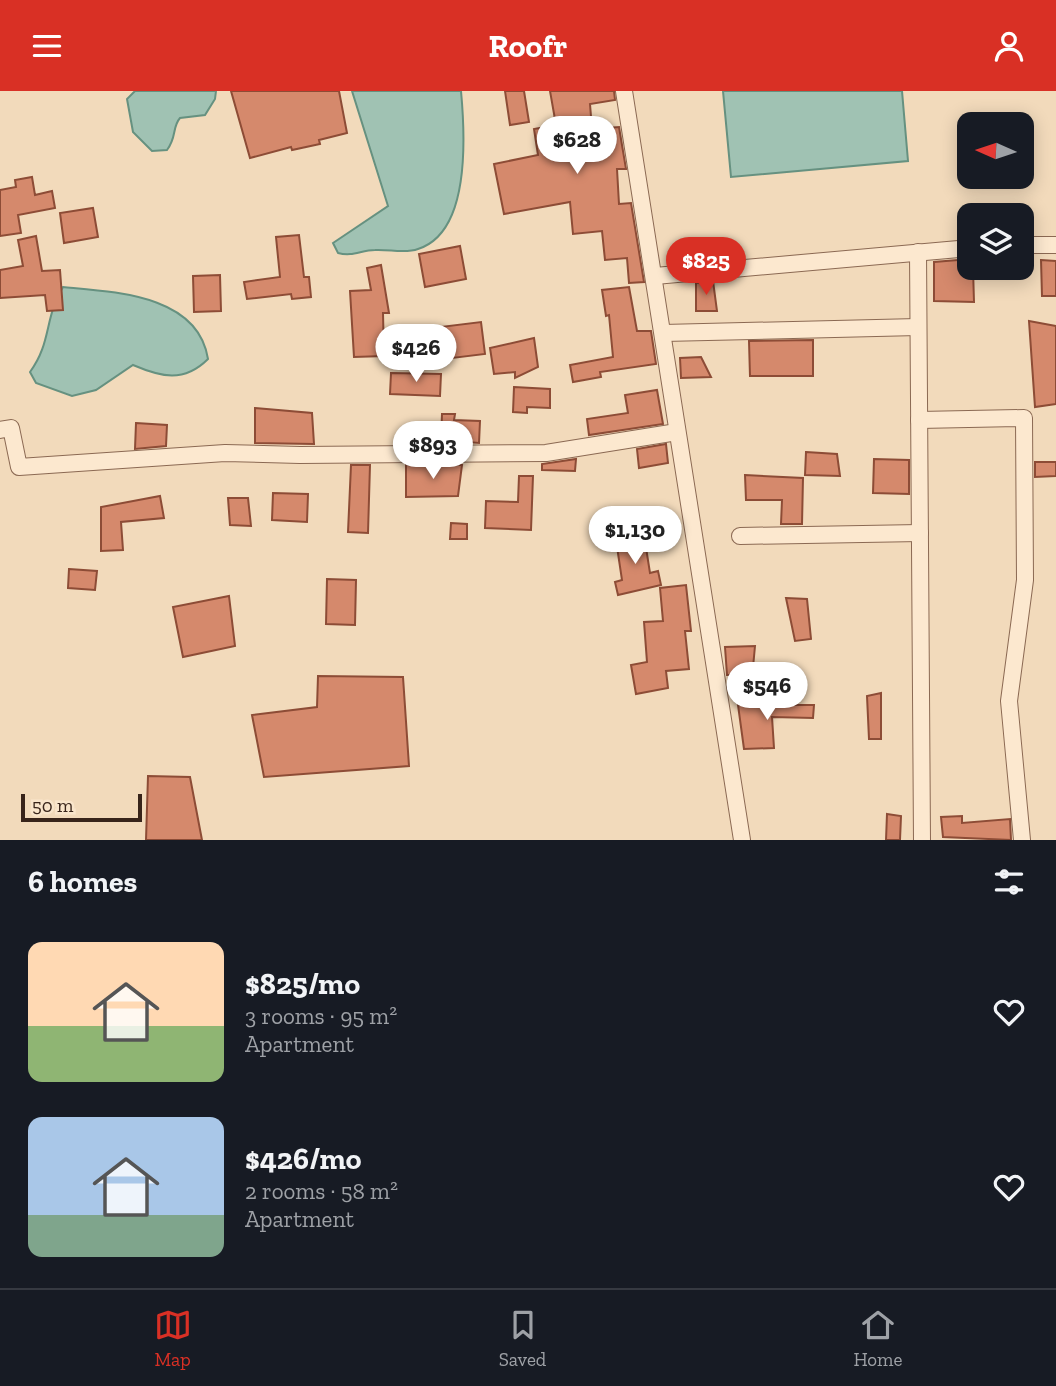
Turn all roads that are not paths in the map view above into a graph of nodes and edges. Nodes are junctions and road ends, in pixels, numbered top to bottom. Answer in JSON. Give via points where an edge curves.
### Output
{"nodes":[{"id":1,"x":624,"y":91,"type":"edge"},
{"id":2,"x":1034,"y":245,"type":"edge"},
{"id":3,"x":1056,"y":246,"type":"edge"},
{"id":4,"x":957,"y":250,"type":"edge"},
{"id":5,"x":918,"y":252,"type":"junction"},
{"id":6,"x":655,"y":276,"type":"junction"},
{"id":7,"x":918,"y":327,"type":"junction"},
{"id":8,"x":663,"y":333,"type":"junction"},
{"id":9,"x":919,"y":420,"type":"junction"},
{"id":10,"x":0,"y":430,"type":"edge"},
{"id":11,"x":677,"y":432,"type":"junction"},
{"id":12,"x":920,"y":533,"type":"junction"},
{"id":13,"x":740,"y":535,"type":"dead end"},
{"id":14,"x":742,"y":840,"type":"edge"},
{"id":15,"x":922,"y":840,"type":"edge"},
{"id":16,"x":1022,"y":840,"type":"edge"}],
"edges":[{"from":1,"to":6,"type":"street"},
{"from":2,"to":3,"type":"street"},
{"from":4,"to":5,"type":"street"},
{"from":5,"to":6,"type":"street"},
{"from":5,"to":7,"type":"street"},
{"from":6,"to":8,"type":"street"},
{"from":7,"to":8,"type":"street"},
{"from":7,"to":9,"type":"street"},
{"from":8,"to":11,"type":"street"},
{"from":9,"to":12,"type":"street"},
{"from":9,"to":16,"type":"street","via":[[1024,418],[1025,580],[1009,701]]},
{"from":10,"to":11,"type":"street","via":[[11,428],[19,467],[225,453],[546,453]]},
{"from":11,"to":14,"type":"street"},
{"from":12,"to":13,"type":"street"},
{"from":12,"to":15,"type":"street"}]}
